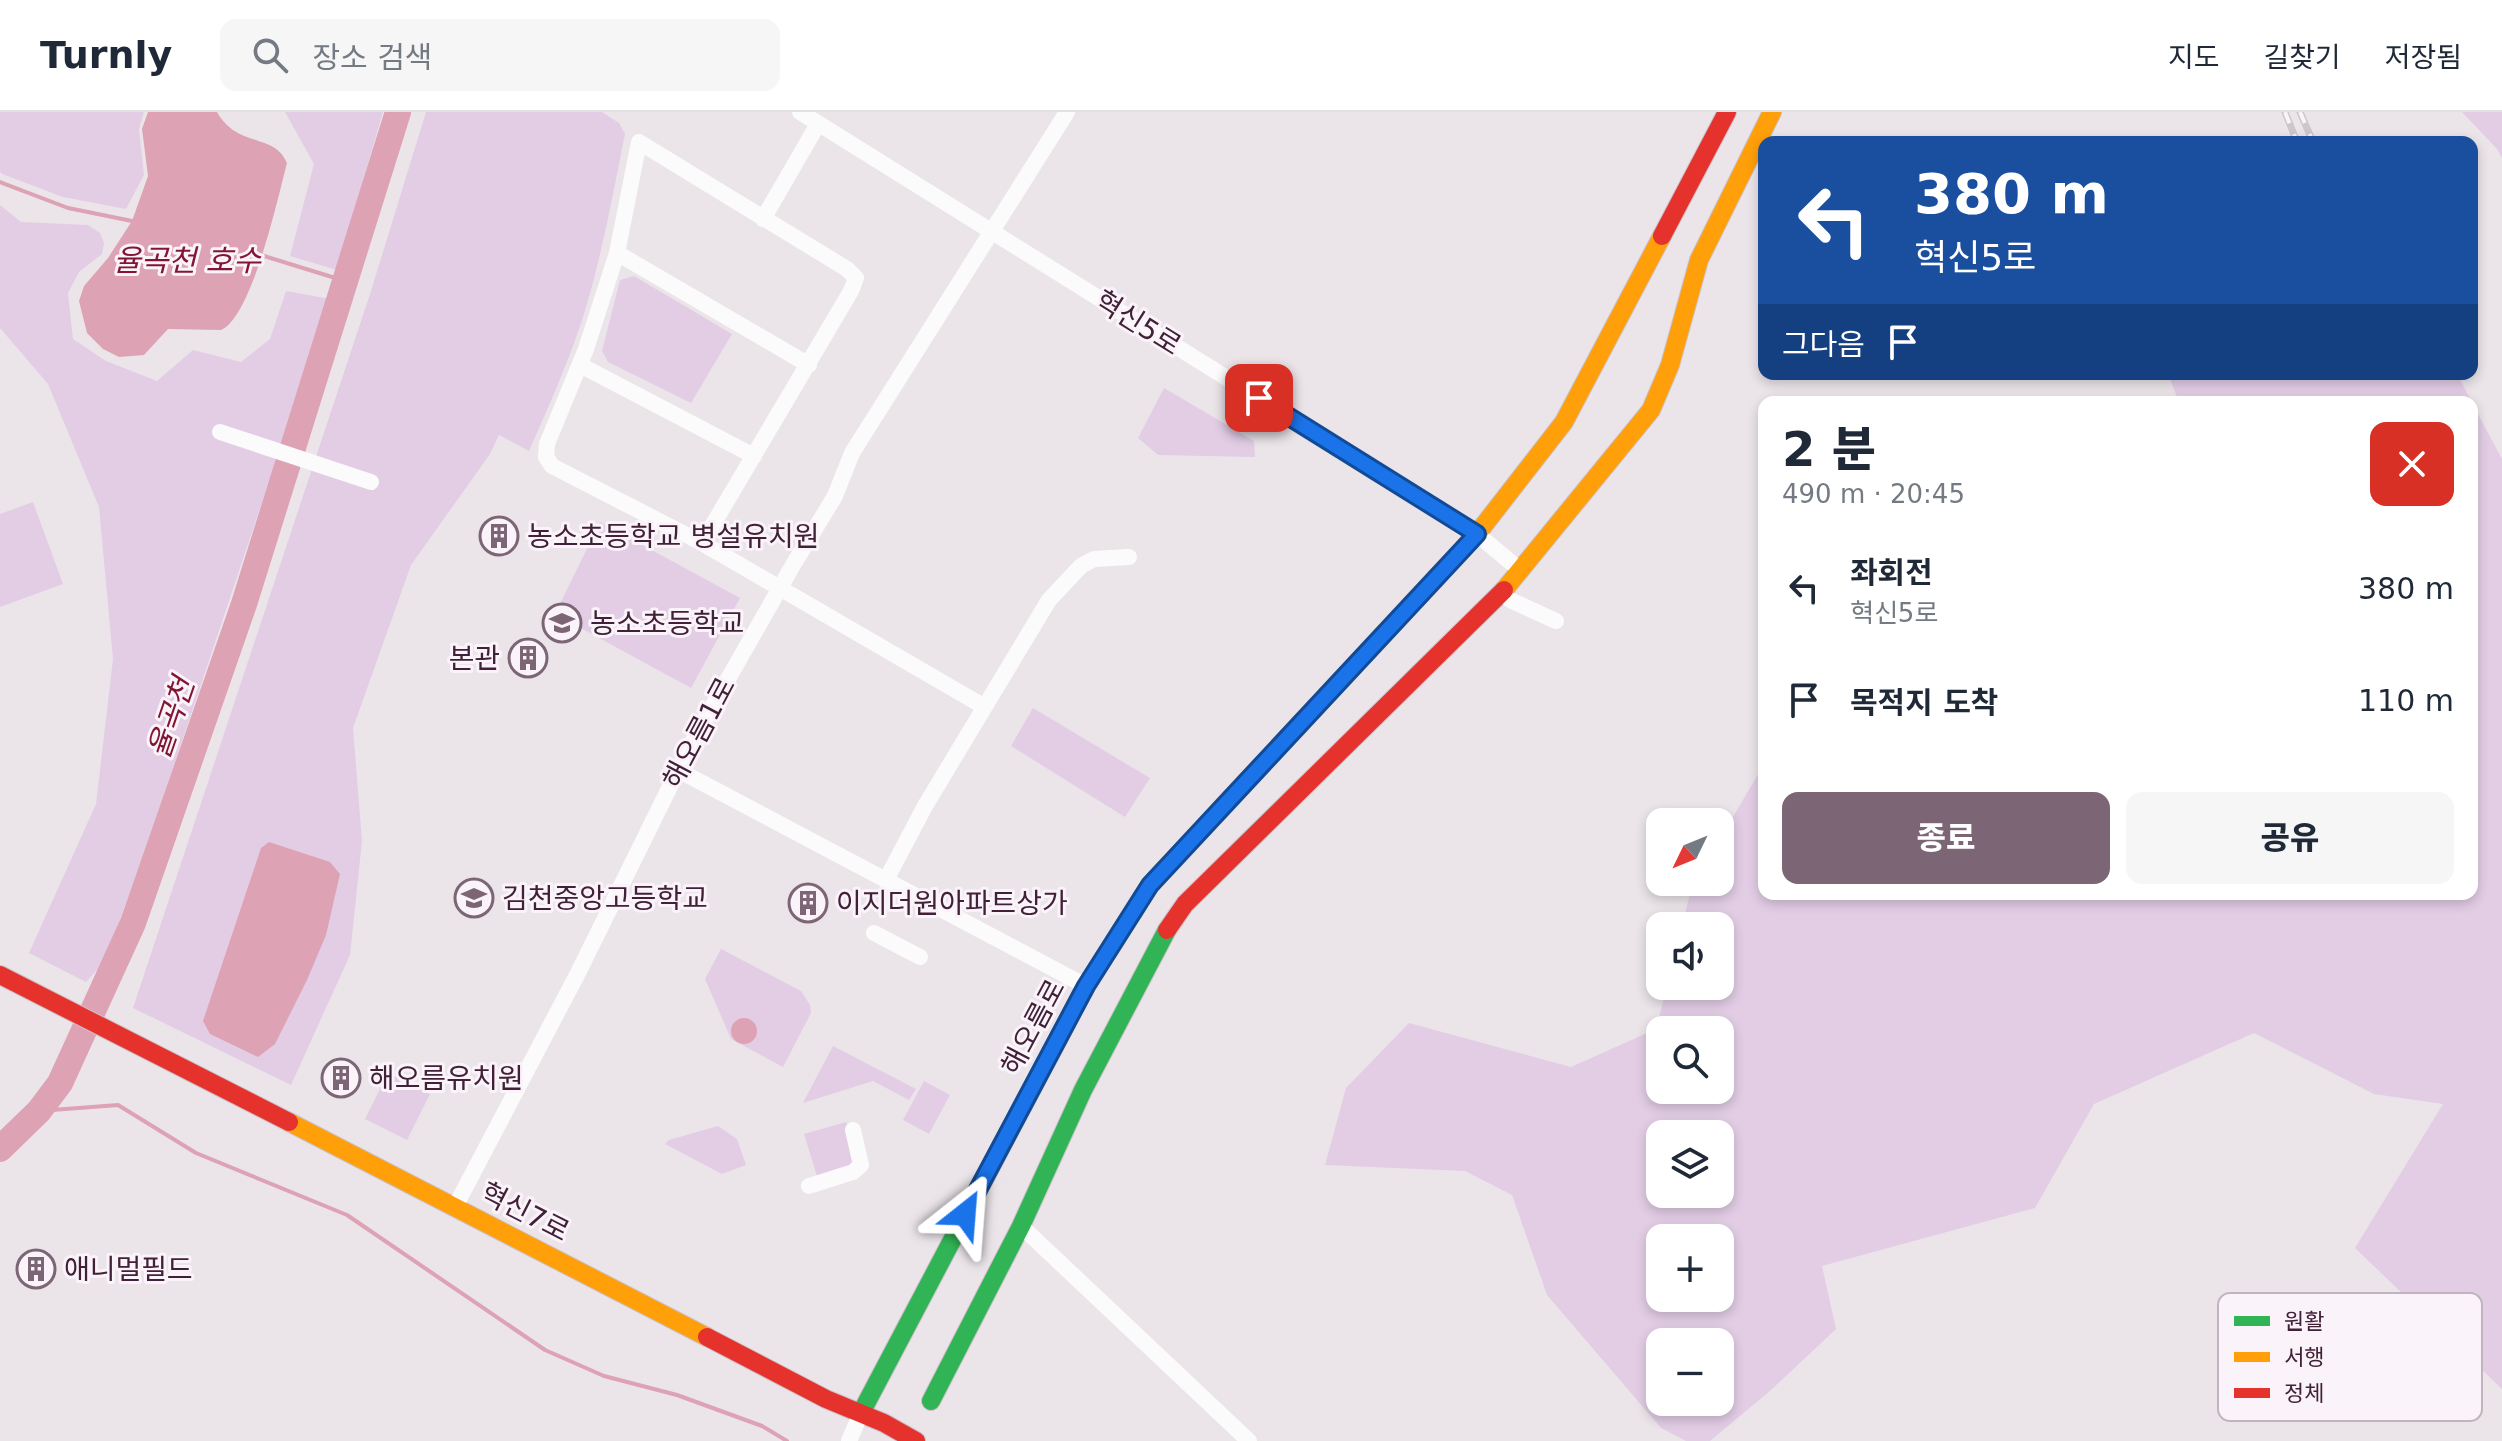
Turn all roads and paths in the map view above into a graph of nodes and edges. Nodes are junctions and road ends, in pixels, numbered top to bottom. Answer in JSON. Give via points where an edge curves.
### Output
{"nodes":[{"id":1,"x":800,"y":112,"type":"edge"},
{"id":2,"x":1067,"y":112,"type":"edge"},
{"id":3,"x":1727,"y":112,"type":"edge"},
{"id":4,"x":1772,"y":112,"type":"edge"},
{"id":5,"x":818,"y":124,"type":"junction"},
{"id":6,"x":1760,"y":136,"type":"edge"},
{"id":7,"x":1758,"y":140,"type":"edge"},
{"id":8,"x":763,"y":219,"type":"junction"},
{"id":9,"x":993,"y":232,"type":"junction"},
{"id":10,"x":617,"y":253,"type":"junction"},
{"id":11,"x":580,"y":365,"type":"junction"},
{"id":12,"x":809,"y":365,"type":"junction"},
{"id":13,"x":220,"y":432,"type":"dead end"},
{"id":14,"x":754,"y":456,"type":"junction"},
{"id":15,"x":371,"y":482,"type":"dead end"},
{"id":16,"x":1477,"y":534,"type":"junction"},
{"id":17,"x":702,"y":543,"type":"junction"},
{"id":18,"x":1129,"y":557,"type":"dead end"},
{"id":19,"x":1520,"y":570,"type":"junction"},
{"id":20,"x":780,"y":587,"type":"junction"},
{"id":21,"x":1510,"y":600,"type":"dead end"},
{"id":22,"x":1556,"y":621,"type":"dead end"},
{"id":23,"x":983,"y":706,"type":"junction"},
{"id":24,"x":678,"y":770,"type":"junction"},
{"id":25,"x":886,"y":880,"type":"junction"},
{"id":26,"x":874,"y":933,"type":"dead end"},
{"id":27,"x":920,"y":957,"type":"dead end"},
{"id":28,"x":5,"y":977,"type":"edge"},
{"id":29,"x":1086,"y":986,"type":"junction"},
{"id":30,"x":853,"y":1130,"type":"dead end"},
{"id":31,"x":809,"y":1186,"type":"dead end"},
{"id":32,"x":455,"y":1207,"type":"junction"},
{"id":33,"x":1021,"y":1226,"type":"junction"},
{"id":34,"x":931,"y":1401,"type":"dead end"},
{"id":35,"x":861,"y":1413,"type":"junction"},
{"id":36,"x":849,"y":1441,"type":"edge"},
{"id":37,"x":916,"y":1441,"type":"edge"},
{"id":38,"x":1249,"y":1441,"type":"edge"}],
"edges":[{"from":1,"to":5,"type":"street","name":"혁신5로"},
{"from":2,"to":9,"type":"street","name":"해오름1로"},
{"from":3,"to":16,"type":"street","name":"해오름로","via":[[1564,422]]},
{"from":4,"to":6,"type":"street"},
{"from":5,"to":8,"type":"street"},
{"from":5,"to":9,"type":"street","name":"혁신5로"},
{"from":7,"to":19,"type":"street","via":[[1699,260],[1670,365],[1651,410]]},
{"from":8,"to":10,"type":"street","via":[[639,142]]},
{"from":8,"to":12,"type":"street","via":[[856,278]]},
{"from":9,"to":16,"type":"street","name":"혁신5로"},
{"from":9,"to":20,"type":"street","name":"해오름1로","via":[[852,453],[835,496]]},
{"from":10,"to":11,"type":"street"},
{"from":10,"to":12,"type":"street"},
{"from":11,"to":14,"type":"street"},
{"from":11,"to":17,"type":"street","via":[[547,444],[552,466]]},
{"from":12,"to":14,"type":"street"},
{"from":13,"to":15,"type":"street"},
{"from":14,"to":17,"type":"street"},
{"from":16,"to":19,"type":"street","name":"혁신5로"},
{"from":16,"to":29,"type":"street","name":"해오름로","via":[[1150,885]]},
{"from":17,"to":20,"type":"street"},
{"from":18,"to":23,"type":"street","via":[[1094,559],[1069,576]]},
{"from":19,"to":33,"type":"street","via":[[1185,904],[1083,1090]]},
{"from":20,"to":23,"type":"street"},
{"from":20,"to":24,"type":"street","name":"해오름1로"},
{"from":21,"to":22,"type":"street"},
{"from":23,"to":25,"type":"street"},
{"from":24,"to":25,"type":"street"},
{"from":24,"to":32,"type":"street","name":"해오름1로"},
{"from":25,"to":29,"type":"street"},
{"from":26,"to":27,"type":"street"},
{"from":28,"to":32,"type":"street","name":"혁신7로"},
{"from":29,"to":35,"type":"street","name":"해오름로"},
{"from":30,"to":31,"type":"street","via":[[861,1165]]},
{"from":32,"to":35,"type":"street","name":"혁신7로"},
{"from":33,"to":34,"type":"street"},
{"from":33,"to":38,"type":"street"},
{"from":35,"to":36,"type":"street"},
{"from":35,"to":37,"type":"street","name":"혁신7로"}]}
